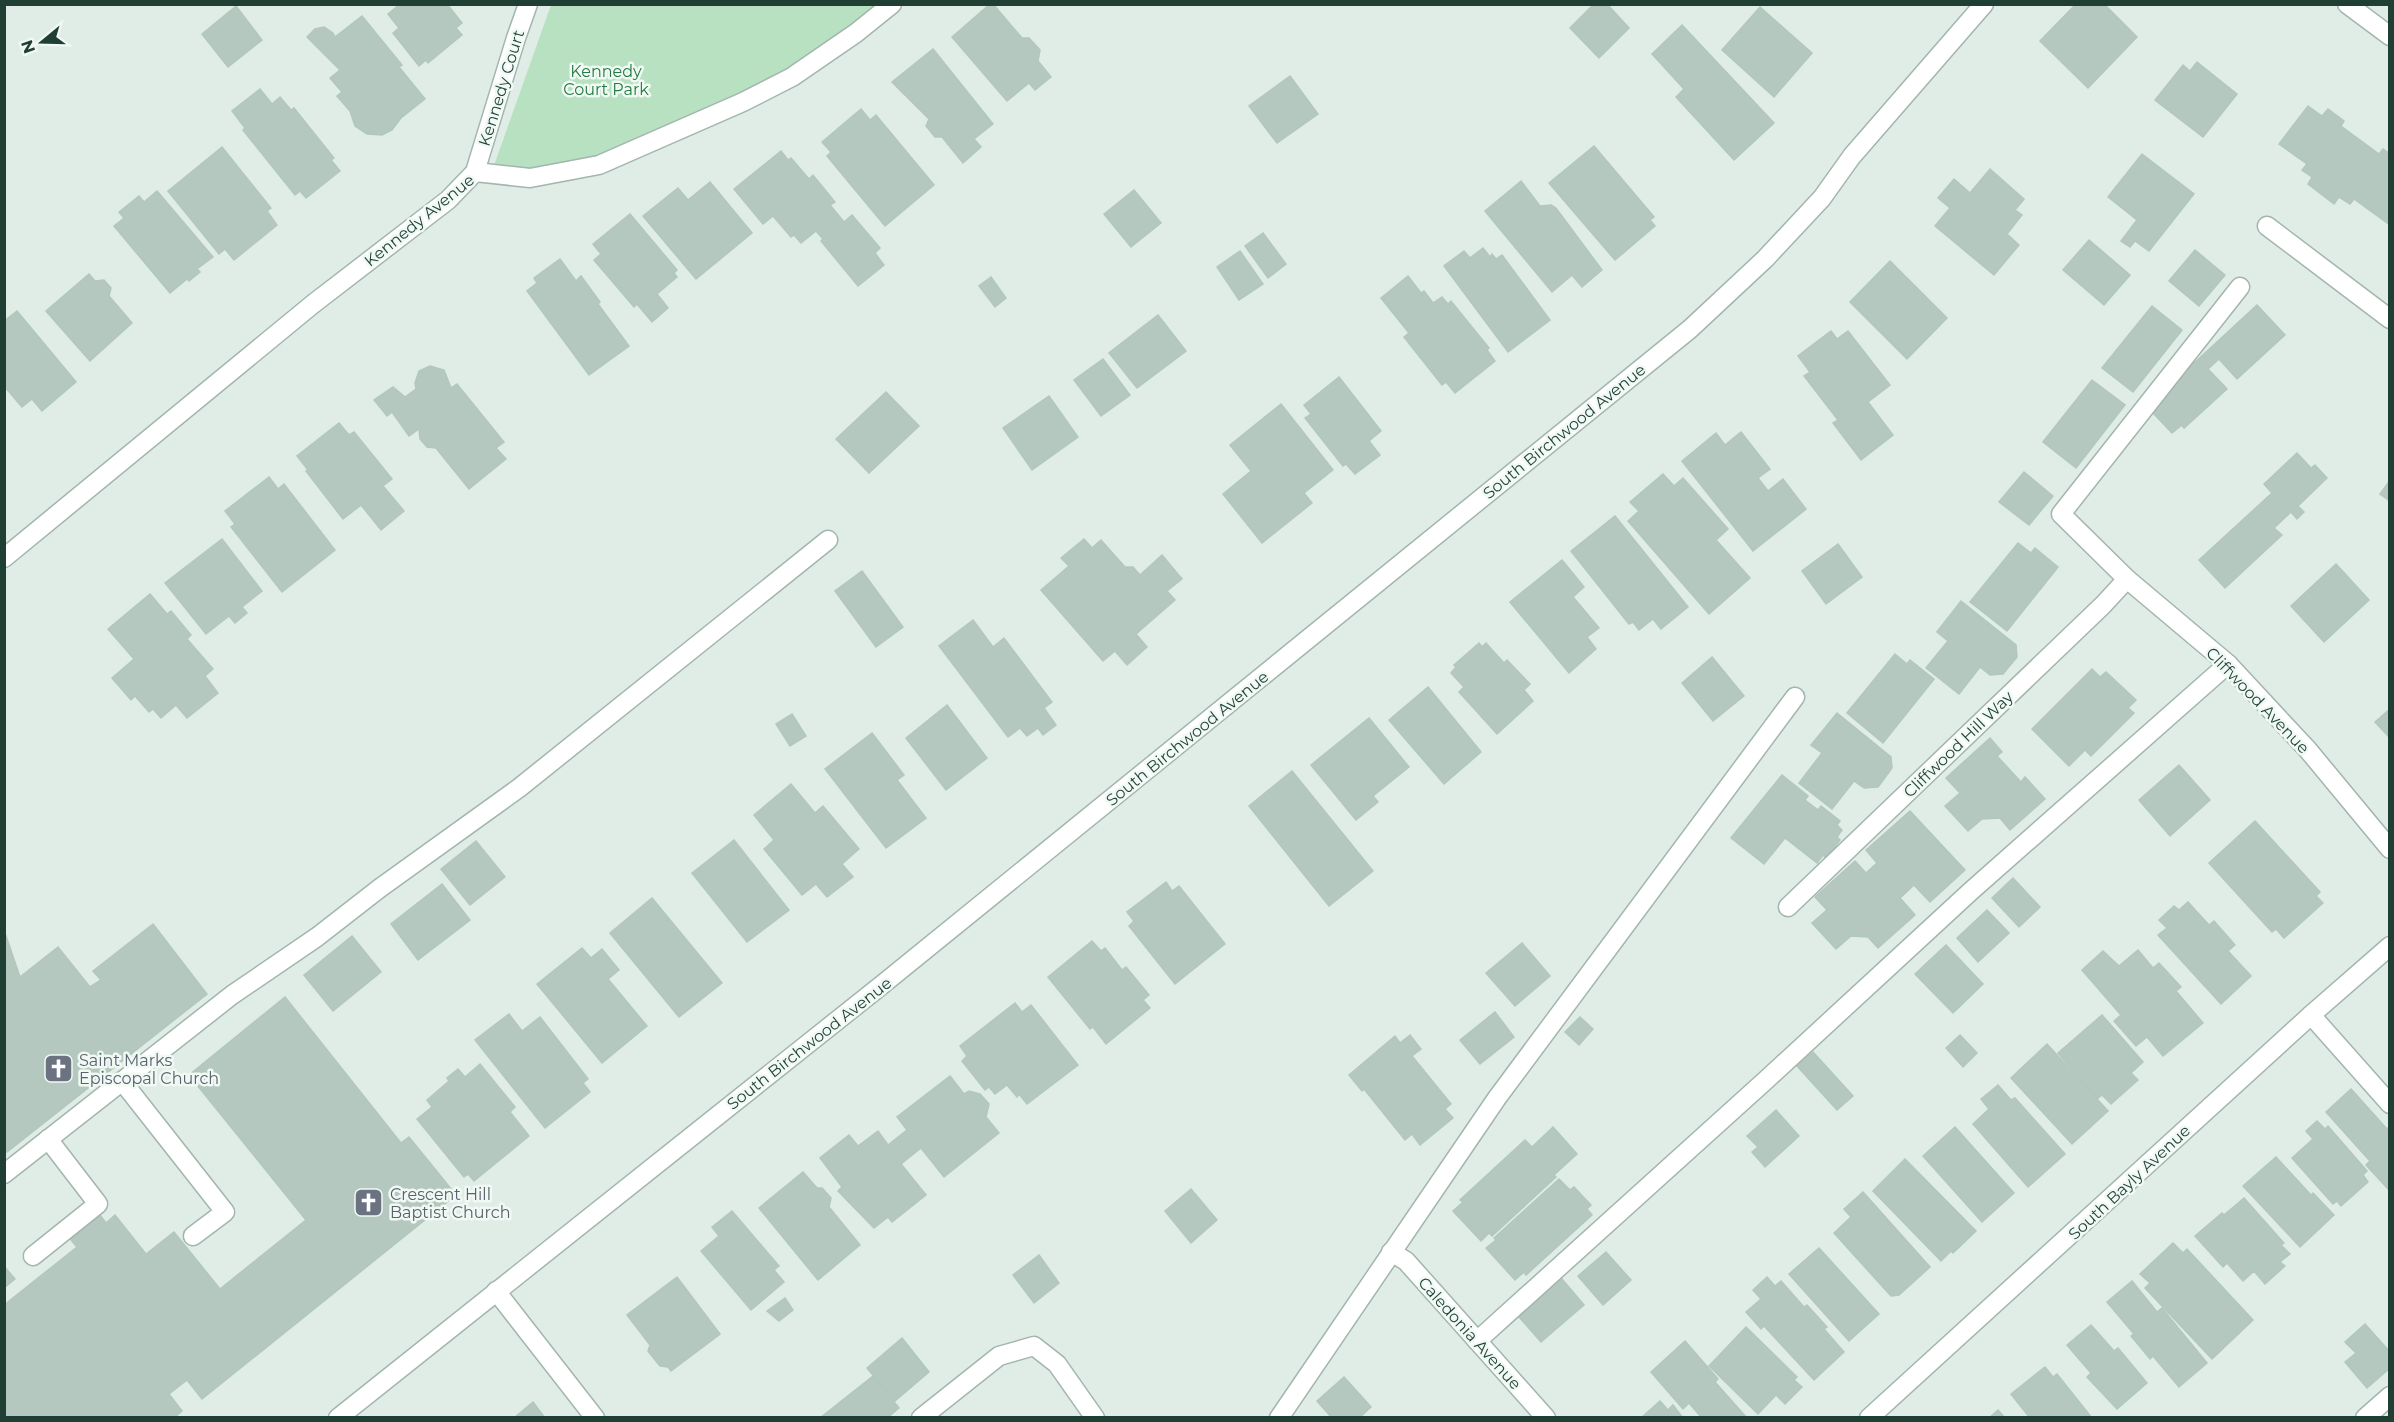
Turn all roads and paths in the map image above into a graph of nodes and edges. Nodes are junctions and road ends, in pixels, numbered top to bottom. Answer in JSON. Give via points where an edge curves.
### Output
{"nodes":[{"id":1,"x":528,"y":4,"type":"edge"},
{"id":2,"x":892,"y":4,"type":"edge"},
{"id":3,"x":1984,"y":4,"type":"edge"},
{"id":4,"x":2347,"y":4,"type":"edge"},
{"id":5,"x":2390,"y":36,"type":"edge"},
{"id":6,"x":476,"y":172,"type":"junction"},
{"id":7,"x":2267,"y":226,"type":"dead end"},
{"id":8,"x":2240,"y":287,"type":"dead end"},
{"id":9,"x":2390,"y":319,"type":"edge"},
{"id":10,"x":828,"y":540,"type":"dead end"},
{"id":11,"x":4,"y":558,"type":"edge"},
{"id":12,"x":2127,"y":579,"type":"junction"},
{"id":13,"x":2228,"y":664,"type":"junction"},
{"id":14,"x":1795,"y":697,"type":"dead end"},
{"id":15,"x":2390,"y":849,"type":"edge"},
{"id":16,"x":1788,"y":907,"type":"dead end"},
{"id":17,"x":2390,"y":946,"type":"edge"},
{"id":18,"x":2311,"y":1015,"type":"junction"},
{"id":19,"x":122,"y":1081,"type":"junction"},
{"id":20,"x":2390,"y":1104,"type":"edge"},
{"id":21,"x":48,"y":1139,"type":"junction"},
{"id":22,"x":4,"y":1174,"type":"edge"},
{"id":23,"x":193,"y":1236,"type":"dead end"},
{"id":24,"x":1391,"y":1251,"type":"junction"},
{"id":25,"x":33,"y":1256,"type":"dead end"},
{"id":26,"x":496,"y":1291,"type":"junction"},
{"id":27,"x":1477,"y":1341,"type":"junction"},
{"id":28,"x":2390,"y":1396,"type":"edge"},
{"id":29,"x":338,"y":1418,"type":"edge"},
{"id":30,"x":595,"y":1418,"type":"edge"},
{"id":31,"x":921,"y":1418,"type":"edge"},
{"id":32,"x":1095,"y":1418,"type":"edge"},
{"id":33,"x":1279,"y":1418,"type":"edge"},
{"id":34,"x":1546,"y":1418,"type":"edge"},
{"id":35,"x":1869,"y":1418,"type":"edge"},
{"id":36,"x":2365,"y":1418,"type":"edge"}],
"edges":[{"from":1,"to":6,"type":"street","name":"Kennedy Court"},
{"from":2,"to":6,"type":"street","name":"Kennedy Avenue","via":[[792,77],[599,165],[530,178]]},
{"from":3,"to":26,"type":"street","name":"South Birchwood Avenue","via":[[1852,156],[1822,198],[1765,259],[1690,329],[883,984]]},
{"from":4,"to":5,"type":"street"},
{"from":6,"to":11,"type":"street","name":"Kennedy Avenue","via":[[448,200],[313,304]]},
{"from":7,"to":9,"type":"street"},
{"from":8,"to":12,"type":"street","name":"Cliffwood Avenue","via":[[2061,513]]},
{"from":10,"to":19,"type":"street","via":[[519,788],[232,995]]},
{"from":12,"to":13,"type":"street","name":"Cliffwood Avenue"},
{"from":12,"to":16,"type":"street","name":"Cliffwood Hill Way"},
{"from":13,"to":15,"type":"street","name":"Cliffwood Avenue","via":[[2308,750]]},
{"from":13,"to":27,"type":"street","via":[[1971,891]]},
{"from":14,"to":24,"type":"street","via":[[1497,1098]]},
{"from":17,"to":18,"type":"street","name":"South Bayly Avenue"},
{"from":18,"to":20,"type":"street"},
{"from":18,"to":35,"type":"street","name":"South Bayly Avenue"},
{"from":19,"to":21,"type":"street"},
{"from":19,"to":23,"type":"street","via":[[225,1212]]},
{"from":21,"to":22,"type":"street"},
{"from":21,"to":25,"type":"street","via":[[98,1204]]},
{"from":24,"to":27,"type":"street","name":"Caledonia Avenue","via":[[1406,1261]]},
{"from":24,"to":33,"type":"street"},
{"from":26,"to":29,"type":"street","name":"South Birchwood Avenue"},
{"from":26,"to":30,"type":"street"},
{"from":27,"to":34,"type":"street","name":"Caledonia Avenue"},
{"from":28,"to":36,"type":"street"},
{"from":31,"to":32,"type":"street","via":[[999,1356],[1034,1346],[1057,1364]]}]}
